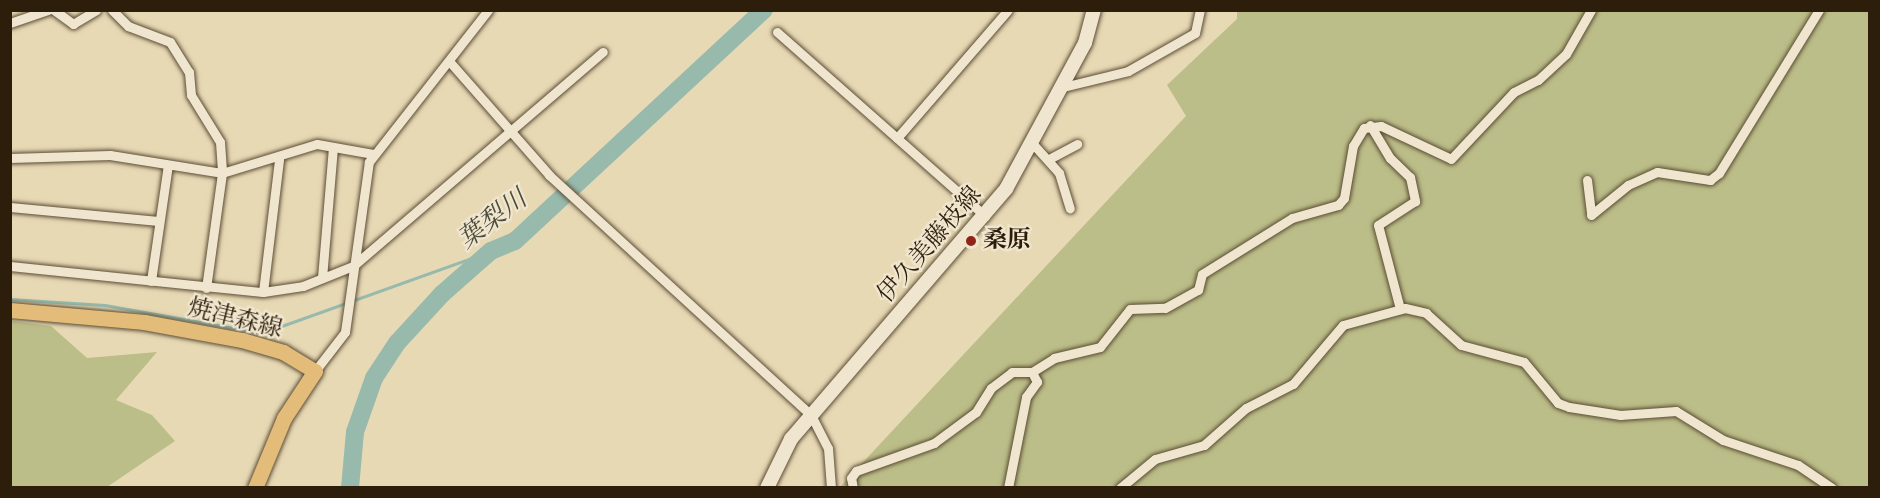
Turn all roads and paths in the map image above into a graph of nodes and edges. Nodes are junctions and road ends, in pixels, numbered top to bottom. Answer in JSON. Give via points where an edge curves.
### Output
{"nodes":[{"id":1,"x":48,"y":10,"type":"edge"},
{"id":2,"x":54,"y":10,"type":"edge"},
{"id":3,"x":96,"y":10,"type":"edge"},
{"id":4,"x":112,"y":10,"type":"edge"},
{"id":5,"x":488,"y":10,"type":"edge"},
{"id":6,"x":1008,"y":10,"type":"edge"},
{"id":7,"x":1094,"y":10,"type":"edge"},
{"id":8,"x":1200,"y":10,"type":"edge"},
{"id":9,"x":1592,"y":10,"type":"edge"},
{"id":10,"x":1819,"y":10,"type":"edge"},
{"id":11,"x":10,"y":23,"type":"edge"},
{"id":12,"x":777,"y":32,"type":"dead end"},
{"id":13,"x":603,"y":52,"type":"dead end"},
{"id":14,"x":449,"y":62,"type":"junction"},
{"id":15,"x":1063,"y":87,"type":"junction"},
{"id":16,"x":1370,"y":125,"type":"junction"},
{"id":17,"x":512,"y":133,"type":"junction"},
{"id":18,"x":897,"y":138,"type":"junction"},
{"id":19,"x":1033,"y":144,"type":"junction"},
{"id":20,"x":1077,"y":144,"type":"dead end"},
{"id":21,"x":333,"y":147,"type":"junction"},
{"id":22,"x":373,"y":154,"type":"junction"},
{"id":23,"x":10,"y":158,"type":"edge"},
{"id":24,"x":279,"y":159,"type":"junction"},
{"id":25,"x":1049,"y":159,"type":"junction"},
{"id":26,"x":168,"y":165,"type":"junction"},
{"id":27,"x":222,"y":172,"type":"junction"},
{"id":28,"x":1587,"y":180,"type":"dead end"},
{"id":29,"x":10,"y":207,"type":"edge"},
{"id":30,"x":1070,"y":208,"type":"dead end"},
{"id":31,"x":986,"y":216,"type":"junction"},
{"id":32,"x":158,"y":221,"type":"junction"},
{"id":33,"x":10,"y":266,"type":"edge"},
{"id":34,"x":353,"y":266,"type":"junction"},
{"id":35,"x":322,"y":278,"type":"junction"},
{"id":36,"x":151,"y":281,"type":"junction"},
{"id":37,"x":206,"y":288,"type":"junction"},
{"id":38,"x":263,"y":292,"type":"junction"},
{"id":39,"x":1400,"y":309,"type":"junction"},
{"id":40,"x":10,"y":310,"type":"edge"},
{"id":41,"x":315,"y":371,"type":"junction"},
{"id":42,"x":1032,"y":372,"type":"junction"},
{"id":43,"x":811,"y":415,"type":"junction"},
{"id":44,"x":255,"y":488,"type":"edge"},
{"id":45,"x":767,"y":488,"type":"edge"},
{"id":46,"x":831,"y":488,"type":"edge"},
{"id":47,"x":853,"y":488,"type":"edge"},
{"id":48,"x":1008,"y":488,"type":"edge"},
{"id":49,"x":1120,"y":488,"type":"edge"},
{"id":50,"x":1832,"y":488,"type":"edge"}],
"edges":[{"from":1,"to":11,"type":"street"},
{"from":2,"to":3,"type":"street","via":[[74,24]]},
{"from":4,"to":27,"type":"street","via":[[128,27],[170,42],[189,72],[191,95],[220,142]]},
{"from":5,"to":14,"type":"street"},
{"from":6,"to":18,"type":"street"},
{"from":7,"to":15,"type":"main road","name":"伊久美藤枝線"},
{"from":8,"to":15,"type":"street","via":[[1195,33],[1128,71]]},
{"from":9,"to":16,"type":"street","via":[[1570,49],[1538,80],[1514,92],[1451,159]]},
{"from":10,"to":28,"type":"street","via":[[1719,173],[1710,180],[1657,172],[1628,185],[1591,215]]},
{"from":12,"to":18,"type":"street"},
{"from":13,"to":17,"type":"street"},
{"from":14,"to":17,"type":"street"},
{"from":14,"to":22,"type":"street"},
{"from":15,"to":19,"type":"main road","name":"伊久美藤枝線"},
{"from":16,"to":39,"type":"street","via":[[1390,158],[1410,177],[1415,201],[1378,225]]},
{"from":16,"to":42,"type":"street","via":[[1353,146],[1344,198],[1338,205],[1292,218],[1202,274],[1198,290],[1165,308],[1130,309],[1100,347],[1054,358]]},
{"from":17,"to":34,"type":"street"},
{"from":17,"to":43,"type":"street","via":[[576,201]]},
{"from":18,"to":31,"type":"street"},
{"from":19,"to":25,"type":"street"},
{"from":19,"to":31,"type":"main road","name":"伊久美藤枝線"},
{"from":20,"to":25,"type":"street"},
{"from":21,"to":22,"type":"street"},
{"from":21,"to":24,"type":"street","via":[[317,144]]},
{"from":21,"to":35,"type":"street"},
{"from":22,"to":34,"type":"street","via":[[363,184]]},
{"from":23,"to":26,"type":"street","via":[[110,155]]},
{"from":24,"to":27,"type":"street"},
{"from":24,"to":38,"type":"street"},
{"from":25,"to":30,"type":"street","via":[[1066,187]]},
{"from":26,"to":27,"type":"street"},
{"from":26,"to":32,"type":"street"},
{"from":27,"to":37,"type":"street"},
{"from":29,"to":32,"type":"street"},
{"from":31,"to":43,"type":"main road","name":"伊久美藤枝線"},
{"from":32,"to":36,"type":"street"},
{"from":33,"to":36,"type":"street"},
{"from":34,"to":35,"type":"street"},
{"from":34,"to":41,"type":"street","via":[[352,305],[345,332]]},
{"from":35,"to":38,"type":"street"},
{"from":36,"to":37,"type":"street"},
{"from":37,"to":38,"type":"street"},
{"from":39,"to":49,"type":"street","via":[[1343,325],[1293,384],[1246,408],[1204,445],[1155,459]]},
{"from":39,"to":50,"type":"street","via":[[1426,313],[1461,345],[1524,362],[1558,403],[1620,415],[1676,411],[1723,440],[1798,465]]},
{"from":40,"to":41,"type":"main road","name":"焼津森線","via":[[144,322],[242,340],[283,352]]},
{"from":41,"to":44,"type":"main road","via":[[284,418]]},
{"from":42,"to":47,"type":"street","via":[[1012,372],[991,388],[976,412],[934,443],[856,471],[851,478]]},
{"from":42,"to":48,"type":"street","via":[[1037,382],[1026,397]]},
{"from":43,"to":45,"type":"main road","name":"伊久美藤枝線","via":[[791,439]]},
{"from":43,"to":46,"type":"street","via":[[828,448]]}]}
